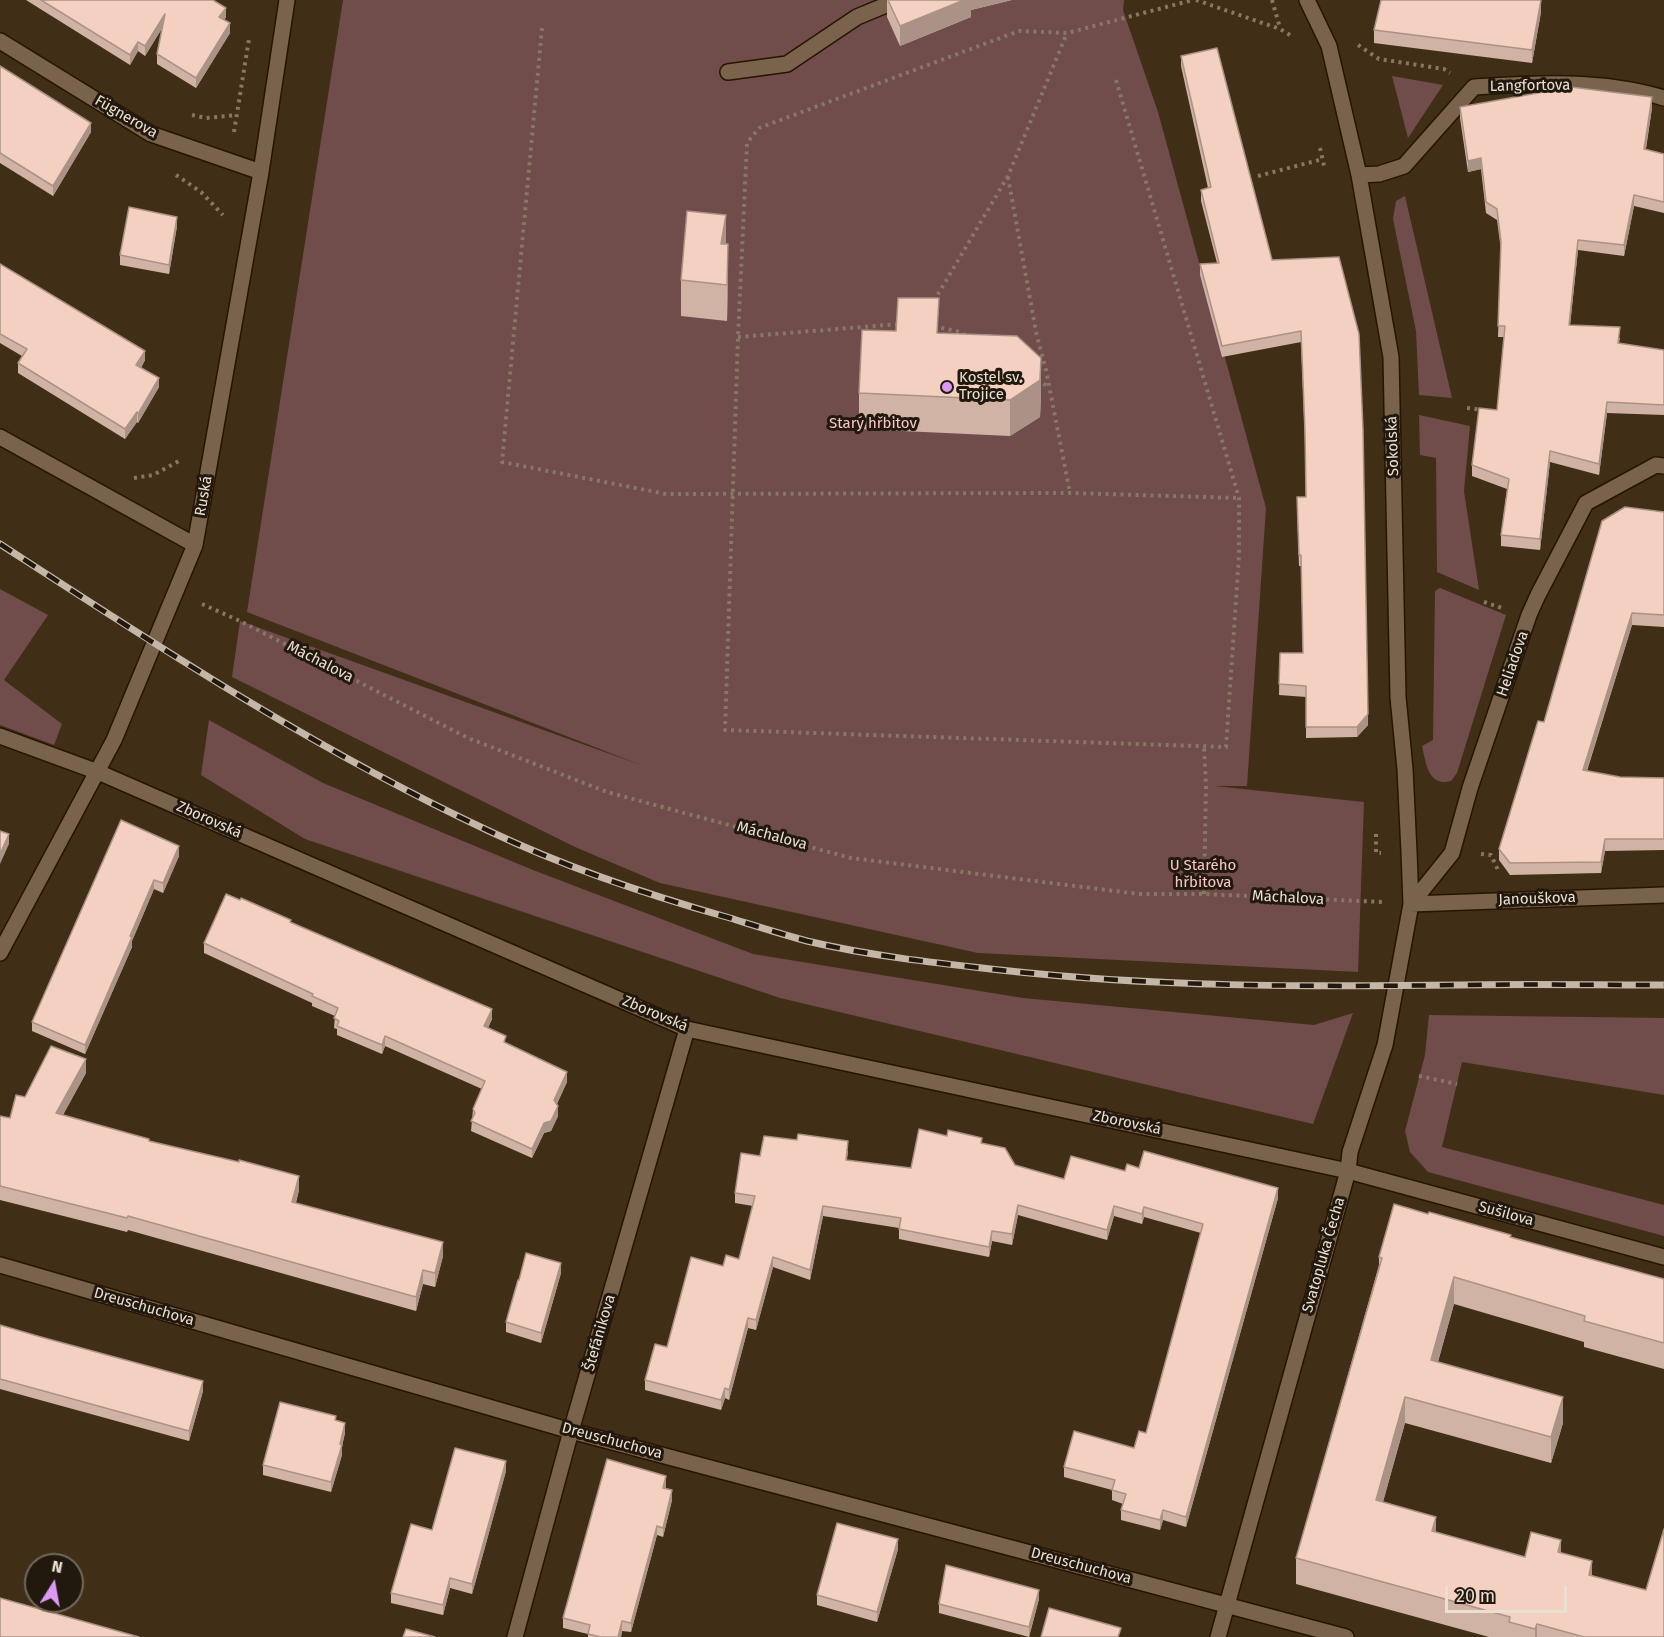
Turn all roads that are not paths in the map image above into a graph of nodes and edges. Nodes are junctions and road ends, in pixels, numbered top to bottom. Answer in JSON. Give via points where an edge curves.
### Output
{"nodes":[{"id":1,"x":287,"y":0,"type":"edge"},
{"id":2,"x":898,"y":0,"type":"edge"},
{"id":3,"x":1307,"y":0,"type":"edge"},
{"id":4,"x":0,"y":41,"type":"edge"},
{"id":5,"x":728,"y":72,"type":"dead end"},
{"id":6,"x":1664,"y":98,"type":"edge"},
{"id":7,"x":261,"y":172,"type":"junction"},
{"id":8,"x":1359,"y":175,"type":"junction"},
{"id":9,"x":0,"y":437,"type":"edge"},
{"id":10,"x":1664,"y":466,"type":"edge"},
{"id":11,"x":195,"y":545,"type":"junction"},
{"id":12,"x":0,"y":736,"type":"edge"},
{"id":13,"x":98,"y":772,"type":"junction"},
{"id":14,"x":1664,"y":895,"type":"edge"},
{"id":15,"x":1411,"y":904,"type":"junction"},
{"id":16,"x":0,"y":953,"type":"edge"},
{"id":17,"x":687,"y":1029,"type":"junction"},
{"id":18,"x":1348,"y":1171,"type":"junction"},
{"id":19,"x":1664,"y":1257,"type":"edge"},
{"id":20,"x":0,"y":1266,"type":"edge"},
{"id":21,"x":572,"y":1431,"type":"junction"},
{"id":22,"x":1226,"y":1605,"type":"junction"},
{"id":23,"x":515,"y":1637,"type":"edge"},
{"id":24,"x":1218,"y":1637,"type":"edge"},
{"id":25,"x":1346,"y":1637,"type":"edge"}],
"edges":[{"from":1,"to":7,"type":"street","name":"Ruská"},
{"from":2,"to":5,"type":"street","via":[[857,16],[787,64]]},
{"from":3,"to":8,"type":"street","name":"Sokolská","via":[[1329,46]]},
{"from":4,"to":7,"type":"street","name":"Fügnerova","via":[[151,134]]},
{"from":6,"to":8,"type":"street","name":"Langfortova","via":[[1636,89],[1548,82],[1473,87],[1404,166]]},
{"from":7,"to":11,"type":"street","name":"Ruská"},
{"from":8,"to":15,"type":"street","name":"Sokolská","via":[[1391,357],[1398,697],[1406,769]]},
{"from":9,"to":11,"type":"street"},
{"from":10,"to":15,"type":"street","name":"Heliadova","via":[[1656,465],[1586,503],[1529,615],[1452,853]]},
{"from":11,"to":13,"type":"street","name":"Ruská"},
{"from":12,"to":13,"type":"street","name":"Zborovská"},
{"from":13,"to":16,"type":"street","name":"Ruská"},
{"from":13,"to":17,"type":"street","name":"Zborovská"},
{"from":14,"to":15,"type":"street","name":"Janouškova"},
{"from":15,"to":18,"type":"street","name":"Svatopluka Čecha","via":[[1385,1046],[1350,1152]]},
{"from":17,"to":18,"type":"street","name":"Zborovská"},
{"from":17,"to":21,"type":"street","name":"Štefánikova"},
{"from":18,"to":19,"type":"street","name":"Sušilova"},
{"from":18,"to":22,"type":"street","name":"Svatopluka Čecha"},
{"from":20,"to":21,"type":"street","name":"Dreuschuchova"},
{"from":21,"to":22,"type":"street","name":"Dreuschuchova"},
{"from":21,"to":23,"type":"street","name":"Štefánikova"},
{"from":22,"to":24,"type":"street","name":"Svatopluka Čecha"},
{"from":22,"to":25,"type":"street","name":"Dreuschuchova"}]}
